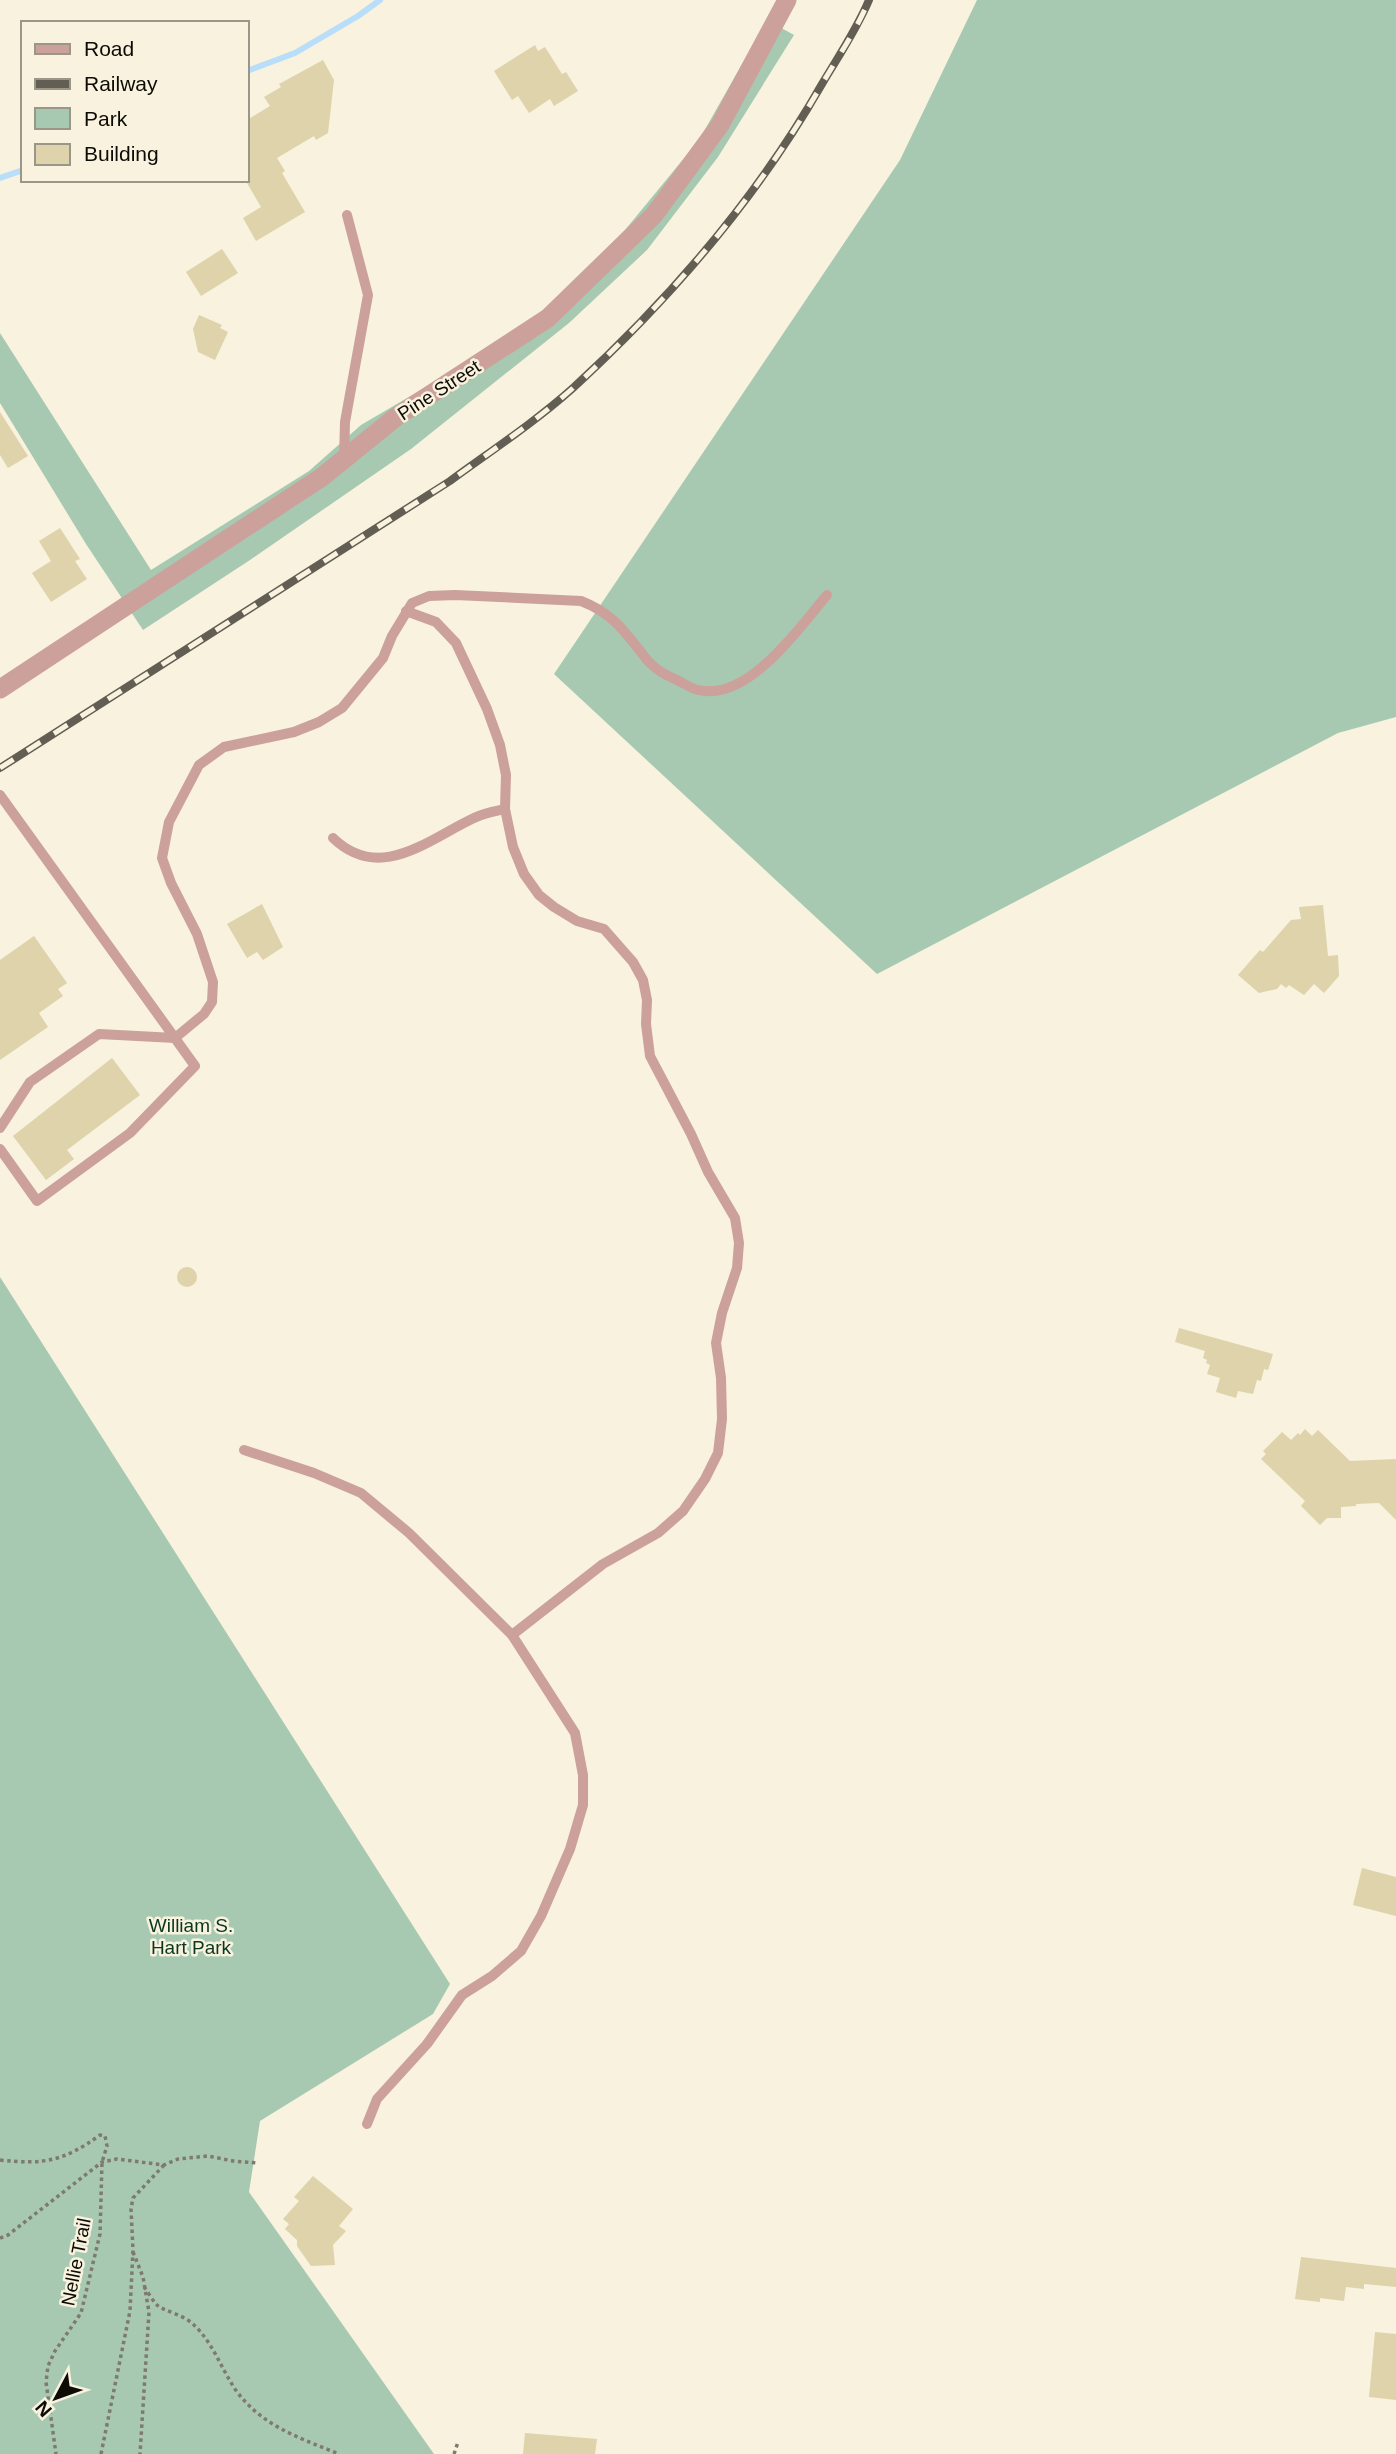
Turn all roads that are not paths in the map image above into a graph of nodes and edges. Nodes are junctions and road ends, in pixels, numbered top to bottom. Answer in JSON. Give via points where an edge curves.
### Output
{"nodes":[{"id":1,"x":787,"y":0,"type":"edge"},
{"id":2,"x":347,"y":215,"type":"dead end"},
{"id":3,"x":344,"y":460,"type":"junction"},
{"id":4,"x":827,"y":595,"type":"dead end"},
{"id":5,"x":406,"y":611,"type":"junction"},
{"id":6,"x":0,"y":689,"type":"edge"},
{"id":7,"x":0,"y":795,"type":"edge"},
{"id":8,"x":505,"y":809,"type":"junction"},
{"id":9,"x":332,"y":838,"type":"dead end"},
{"id":10,"x":175,"y":1038,"type":"junction"},
{"id":11,"x":0,"y":1128,"type":"edge"},
{"id":12,"x":0,"y":1149,"type":"edge"},
{"id":13,"x":244,"y":1451,"type":"dead end"},
{"id":14,"x":512,"y":1635,"type":"junction"},
{"id":15,"x":367,"y":2124,"type":"dead end"}],
"edges":[{"from":1,"to":3,"type":"street","name":"Pine Street","via":[[720,125],[654,215],[548,318],[396,417]]},
{"from":2,"to":3,"type":"lane","via":[[368,295],[345,422]]},
{"from":3,"to":6,"type":"street","name":"Pine Street"},
{"from":4,"to":5,"type":"lane","via":[[785,646],[743,682],[722,690],[699,690],[662,674],[617,622],[600,608],[581,601],[429,596]]},
{"from":5,"to":8,"type":"lane","via":[[436,622],[456,643],[500,745],[506,775]]},
{"from":5,"to":10,"type":"lane","via":[[383,657],[342,708],[294,732],[224,747],[199,765],[186,786],[169,822],[162,858],[213,982],[212,1002],[204,1014]]},
{"from":7,"to":10,"type":"lane"},
{"from":8,"to":9,"type":"lane","via":[[477,816],[395,857],[368,858],[345,850]]},
{"from":8,"to":14,"type":"lane","via":[[513,846],[538,895],[577,921],[604,929],[643,980],[650,1056],[735,1218],[739,1243],[737,1268],[716,1343],[722,1419],[718,1452],[705,1479],[683,1511],[658,1533],[603,1564]]},
{"from":10,"to":11,"type":"lane","via":[[99,1034],[30,1082]]},
{"from":10,"to":12,"type":"lane","via":[[195,1066],[130,1133],[37,1201]]},
{"from":13,"to":14,"type":"lane","via":[[361,1493],[410,1533]]},
{"from":14,"to":15,"type":"lane","via":[[575,1733],[583,1805],[574,1839],[521,1951],[462,1995],[427,2044],[377,2099]]}]}
